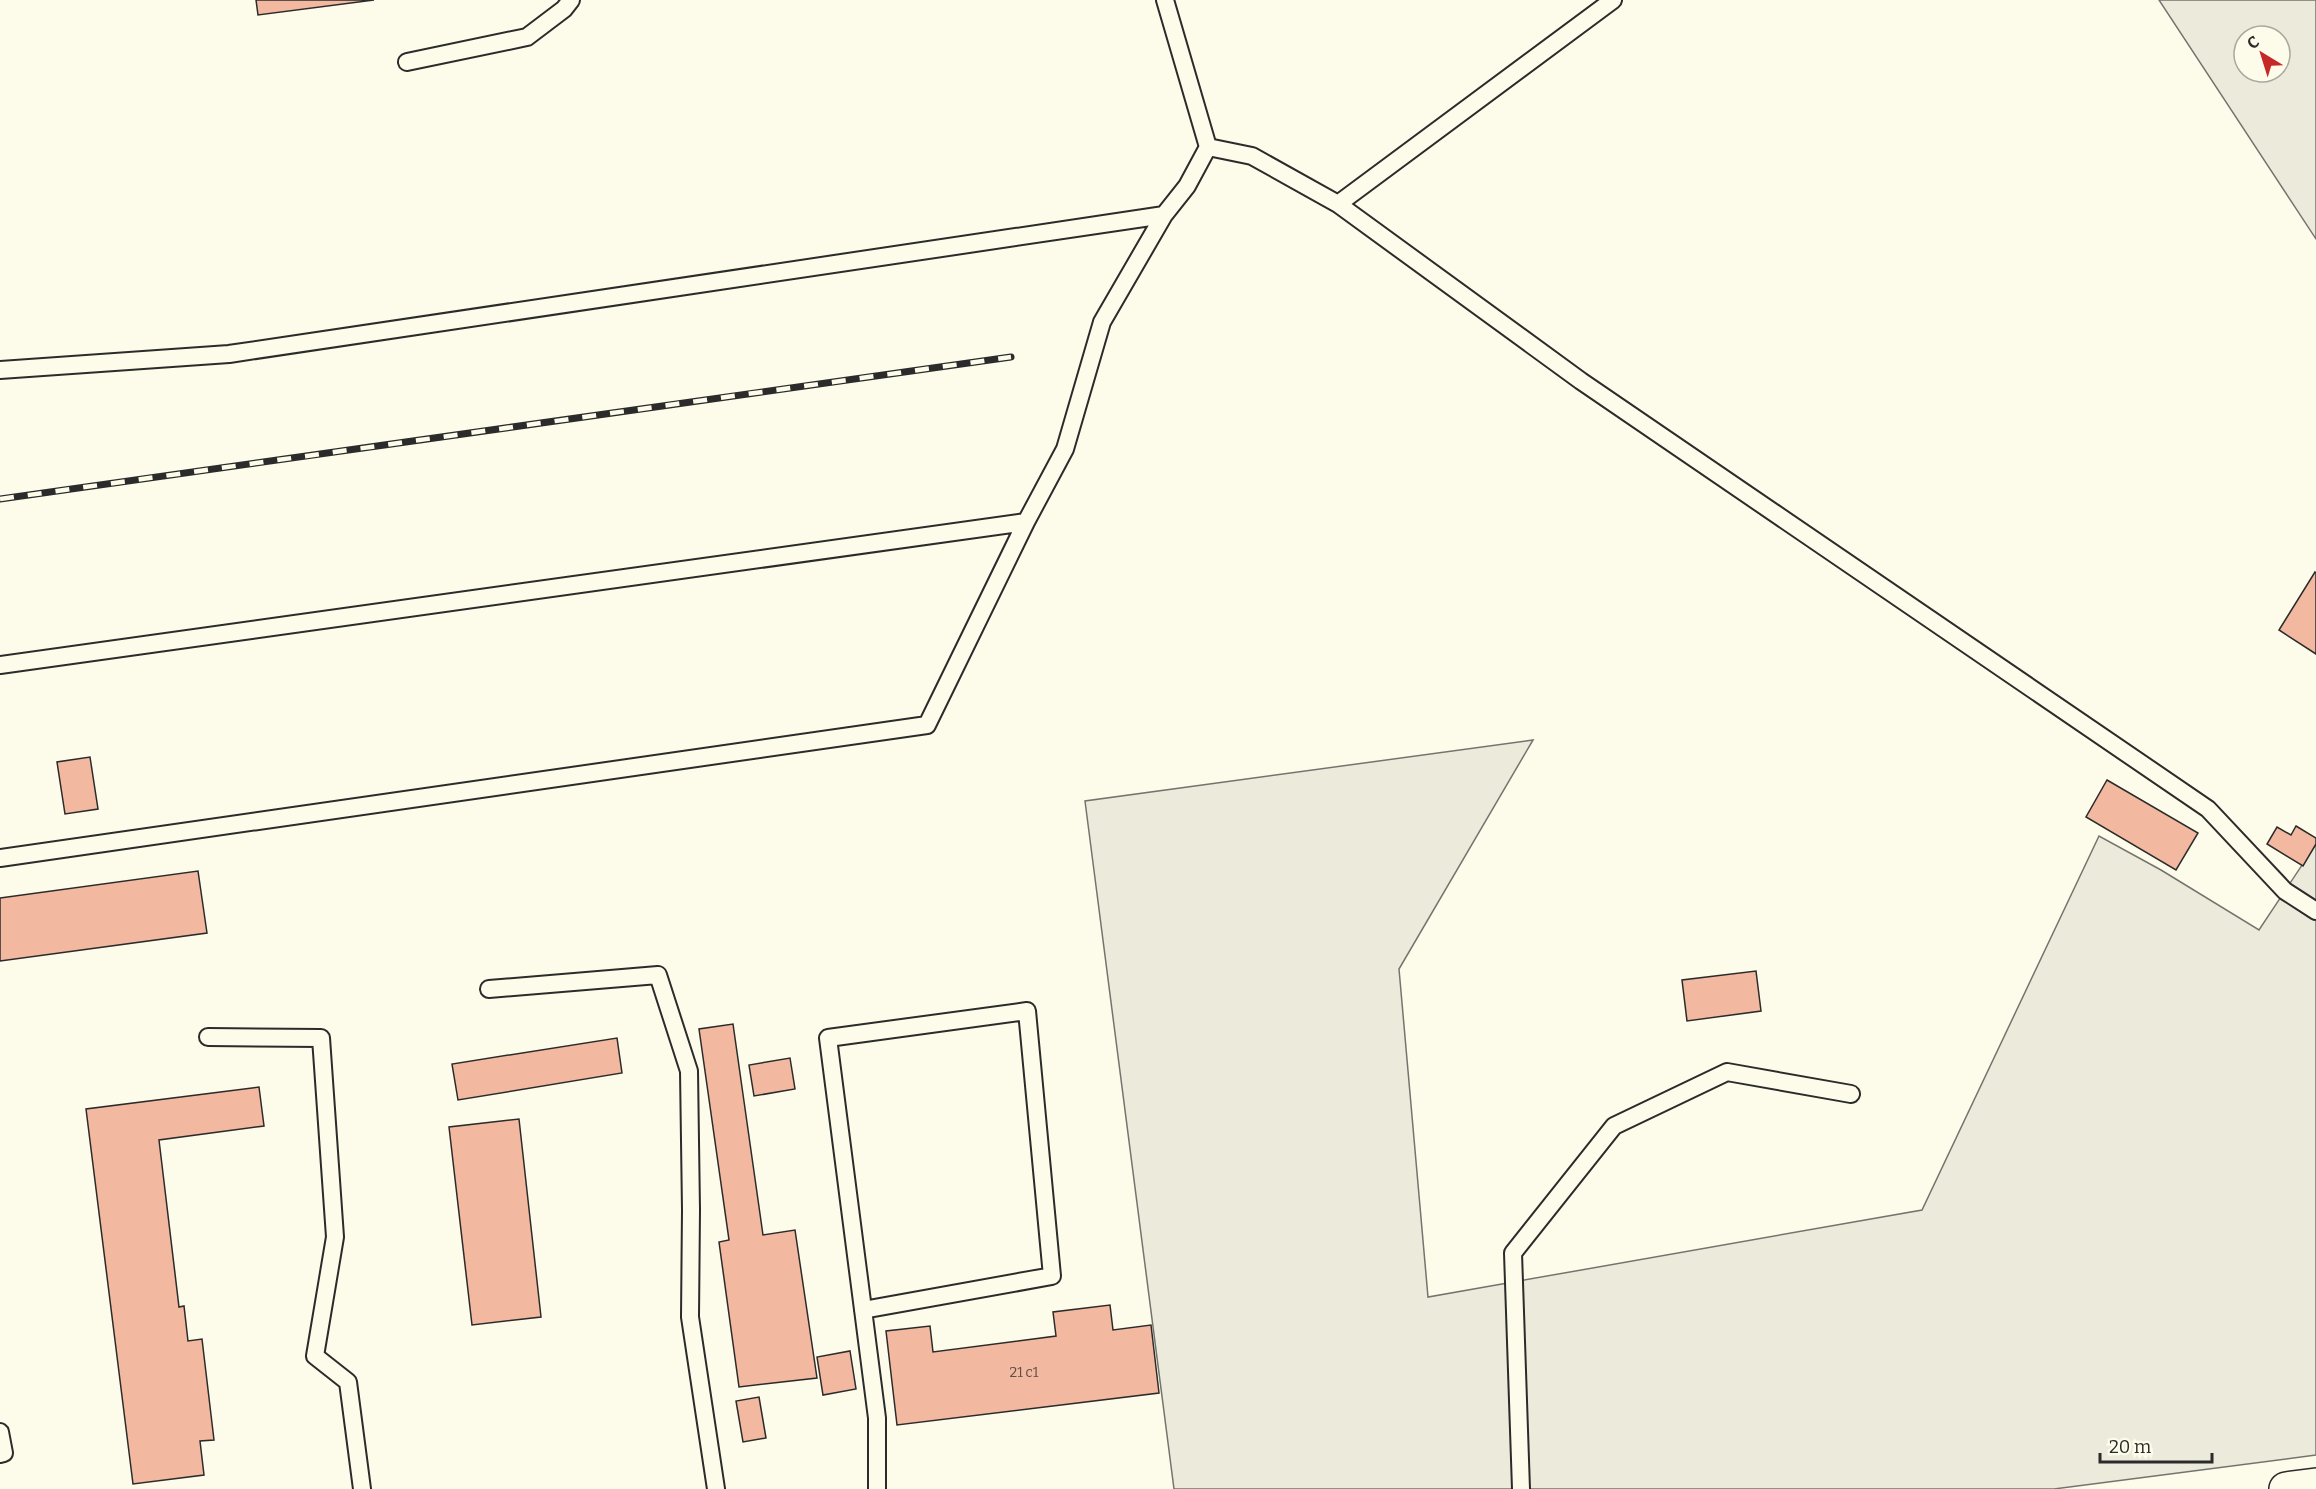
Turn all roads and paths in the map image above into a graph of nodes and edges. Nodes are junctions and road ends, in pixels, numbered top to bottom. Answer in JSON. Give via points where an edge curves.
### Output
{"nodes":[{"id":1,"x":571,"y":0,"type":"edge"},
{"id":2,"x":1165,"y":0,"type":"edge"},
{"id":3,"x":1613,"y":0,"type":"edge"},
{"id":4,"x":407,"y":62,"type":"dead end"},
{"id":5,"x":1208,"y":147,"type":"junction"},
{"id":6,"x":1338,"y":204,"type":"junction"},
{"id":7,"x":1164,"y":215,"type":"junction"},
{"id":8,"x":0,"y":370,"type":"edge"},
{"id":9,"x":1026,"y":522,"type":"junction"},
{"id":10,"x":0,"y":665,"type":"edge"},
{"id":11,"x":0,"y":858,"type":"edge"},
{"id":12,"x":2316,"y":910,"type":"edge"},
{"id":13,"x":489,"y":989,"type":"dead end"},
{"id":14,"x":208,"y":1037,"type":"dead end"},
{"id":15,"x":1851,"y":1094,"type":"dead end"},
{"id":16,"x":863,"y":1310,"type":"junction"},
{"id":17,"x":0,"y":1432,"type":"edge"},
{"id":18,"x":0,"y":1454,"type":"edge"},
{"id":19,"x":362,"y":1489,"type":"edge"},
{"id":20,"x":716,"y":1489,"type":"edge"},
{"id":21,"x":877,"y":1489,"type":"edge"},
{"id":22,"x":1521,"y":1489,"type":"edge"}],
"edges":[{"from":1,"to":4,"type":"lane","via":[[527,37]]},
{"from":2,"to":5,"type":"lane"},
{"from":3,"to":6,"type":"lane"},
{"from":5,"to":6,"type":"lane","via":[[1252,156]]},
{"from":5,"to":7,"type":"lane","via":[[1187,186]]},
{"from":6,"to":12,"type":"lane","via":[[1581,381],[2208,809],[2285,891]]},
{"from":7,"to":8,"type":"lane","via":[[229,354]]},
{"from":7,"to":9,"type":"lane","via":[[1102,322],[1065,449]]},
{"from":9,"to":10,"type":"lane"},
{"from":9,"to":11,"type":"lane","via":[[927,724]]},
{"from":13,"to":20,"type":"lane","via":[[658,975],[689,1071],[690,1317]]},
{"from":14,"to":19,"type":"lane","via":[[321,1038],[335,1237],[315,1356],[348,1382]]},
{"from":15,"to":22,"type":"lane","via":[[1727,1072],[1614,1126],[1513,1253]]},
{"from":16,"to":16,"type":"lane","via":[[828,1038],[1028,1011],[1052,1276]]},
{"from":16,"to":21,"type":"lane","via":[[877,1418]]},
{"from":17,"to":18,"type":"lane","via":[[4,1453]]}]}
